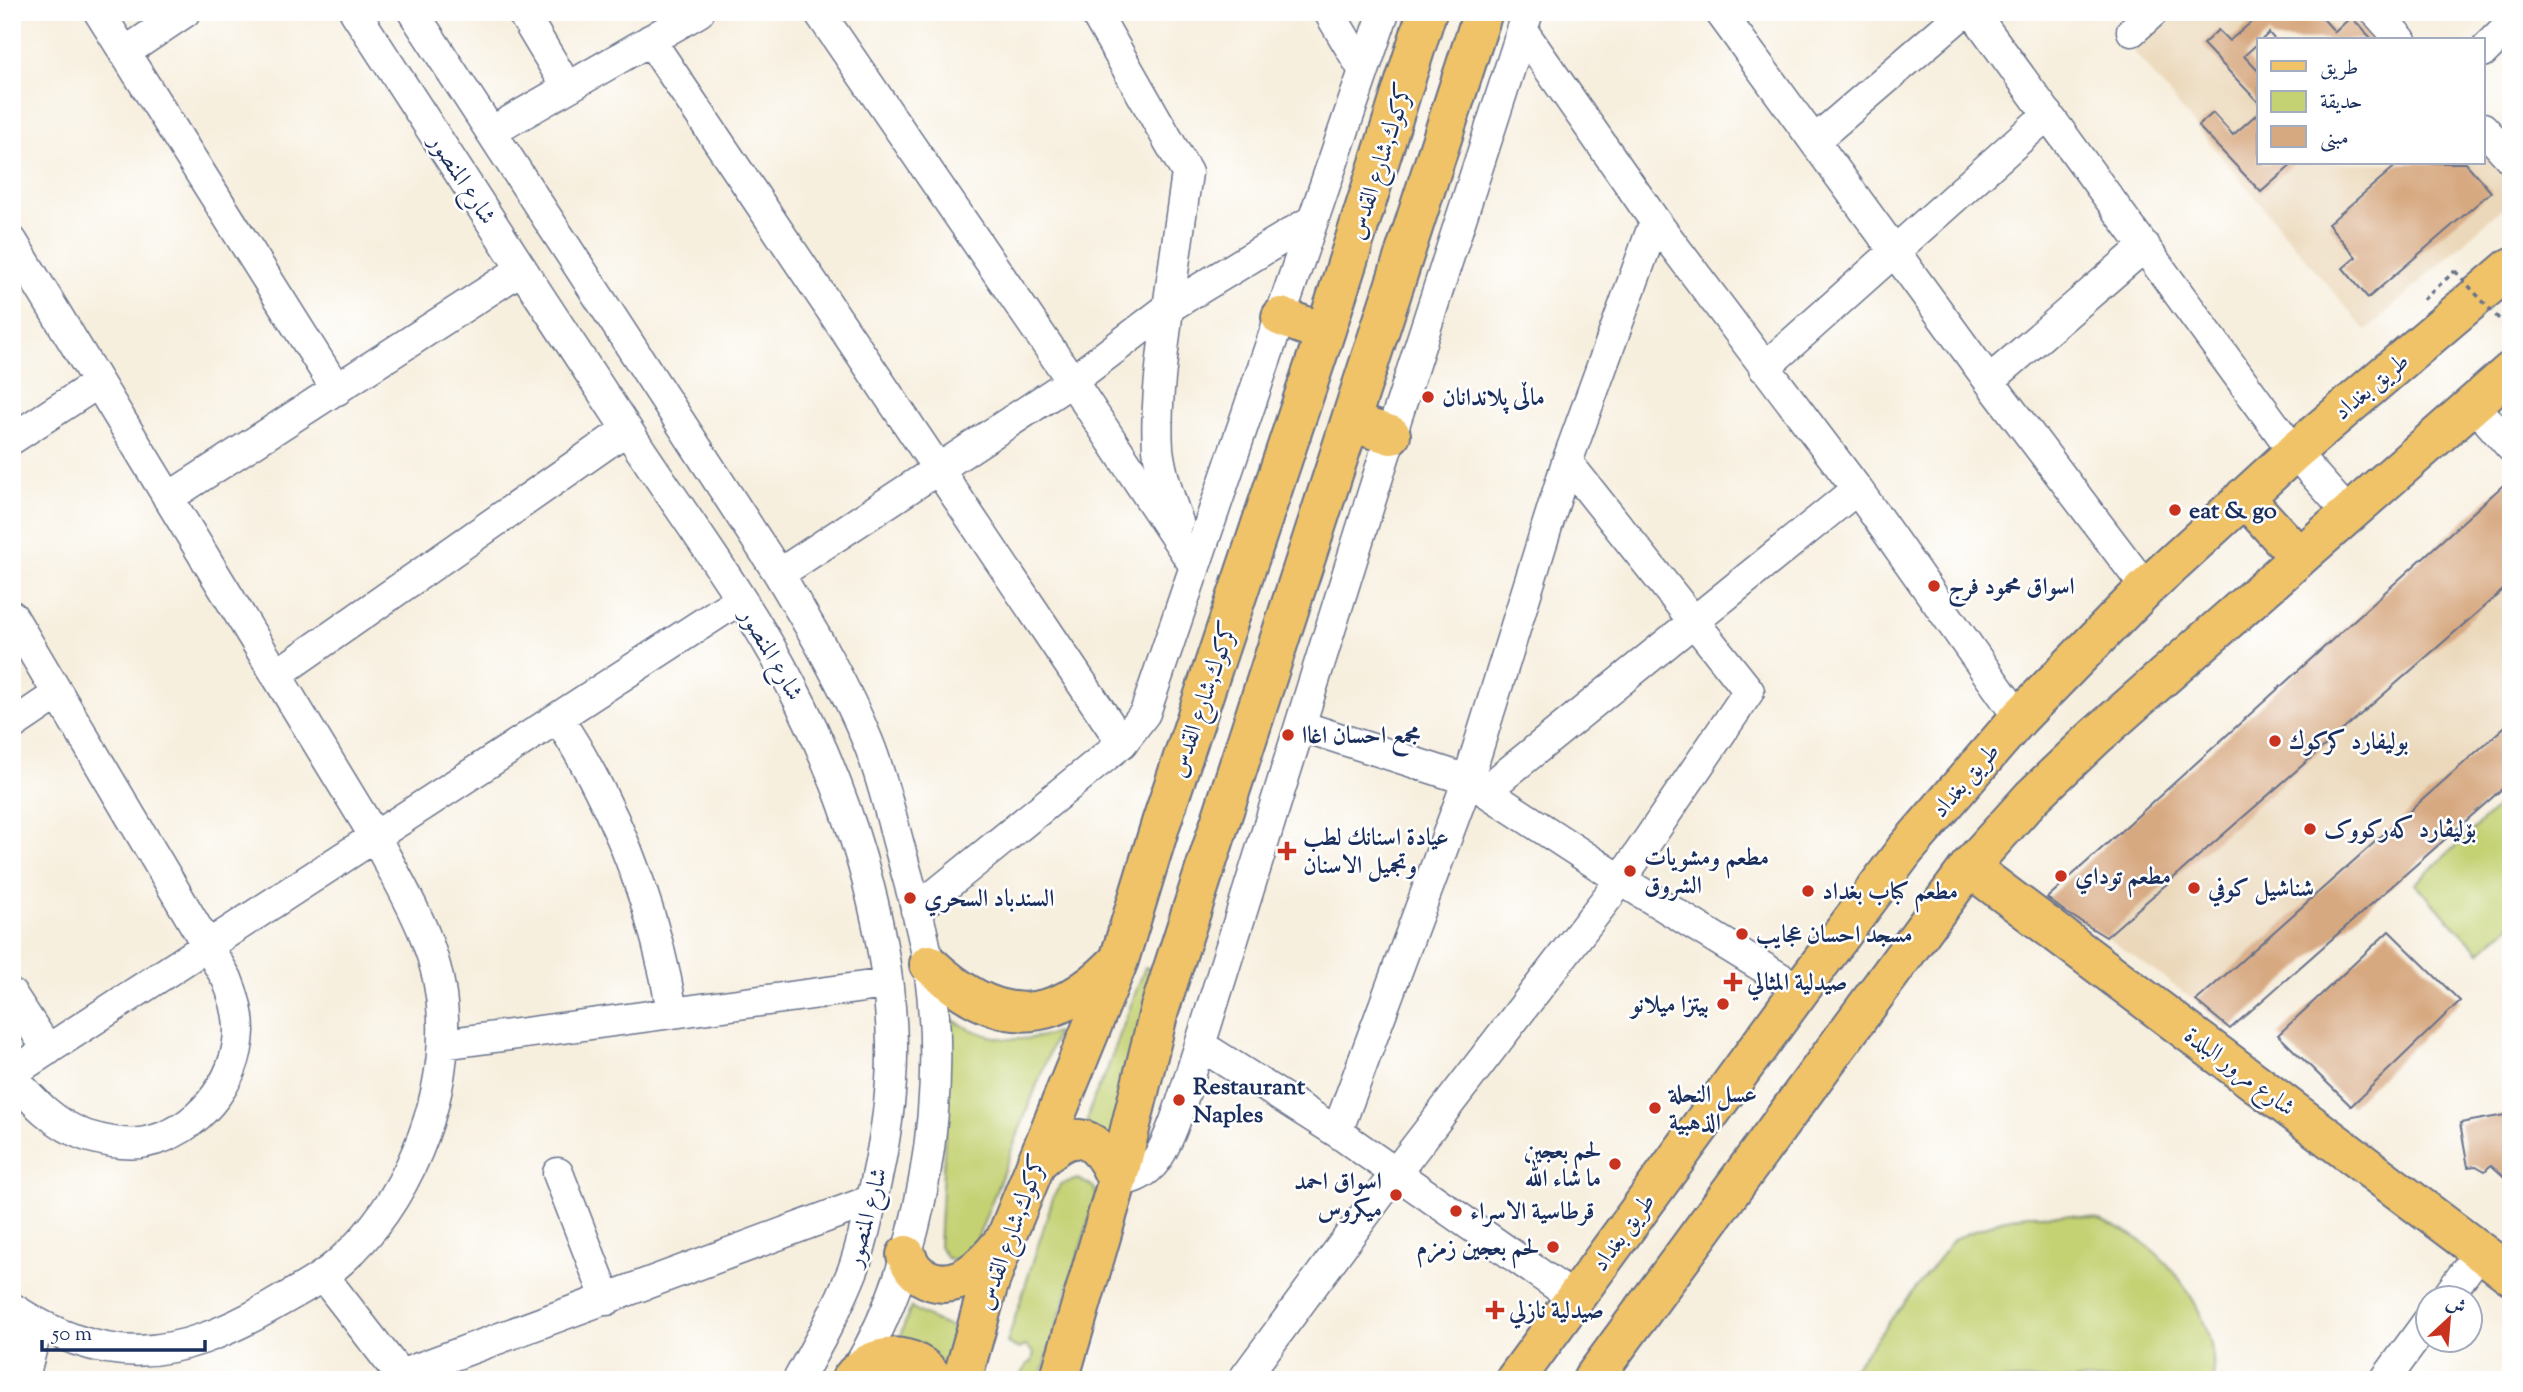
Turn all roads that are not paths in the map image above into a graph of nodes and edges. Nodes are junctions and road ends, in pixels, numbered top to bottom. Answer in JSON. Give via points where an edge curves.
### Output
{"nodes":[{"id":1,"x":99,"y":12,"type":"edge"},
{"id":2,"x":185,"y":12,"type":"edge"},
{"id":3,"x":355,"y":12,"type":"edge"},
{"id":4,"x":413,"y":12,"type":"edge"},
{"id":5,"x":522,"y":12,"type":"edge"},
{"id":6,"x":699,"y":12,"type":"edge"},
{"id":7,"x":819,"y":12,"type":"edge"},
{"id":8,"x":1095,"y":12,"type":"edge"},
{"id":9,"x":1329,"y":12,"type":"edge"},
{"id":10,"x":1384,"y":12,"type":"edge"},
{"id":11,"x":1427,"y":12,"type":"edge"},
{"id":12,"x":1483,"y":12,"type":"edge"},
{"id":13,"x":1965,"y":12,"type":"edge"},
{"id":14,"x":1973,"y":12,"type":"edge"},
{"id":15,"x":2376,"y":12,"type":"edge"},
{"id":16,"x":1729,"y":16,"type":"edge"},
{"id":17,"x":1525,"y":21,"type":"edge"},
{"id":18,"x":2511,"y":24,"type":"edge"},
{"id":19,"x":2400,"y":38,"type":"edge"},
{"id":20,"x":650,"y":40,"type":"junction"},
{"id":21,"x":2484,"y":51,"type":"edge"},
{"id":22,"x":124,"y":53,"type":"junction"},
{"id":23,"x":1364,"y":71,"type":"junction"},
{"id":24,"x":566,"y":87,"type":"junction"},
{"id":25,"x":2048,"y":114,"type":"junction"},
{"id":26,"x":2484,"y":129,"type":"edge"},
{"id":27,"x":491,"y":132,"type":"junction"},
{"id":28,"x":1814,"y":141,"type":"junction"},
{"id":29,"x":2511,"y":159,"type":"edge"},
{"id":30,"x":1311,"y":220,"type":"junction"},
{"id":31,"x":1655,"y":221,"type":"junction"},
{"id":32,"x":12,"y":242,"type":"edge"},
{"id":33,"x":2145,"y":246,"type":"junction"},
{"id":34,"x":1894,"y":250,"type":"junction"},
{"id":35,"x":2511,"y":267,"type":"edge"},
{"id":36,"x":522,"y":269,"type":"junction"},
{"id":37,"x":599,"y":298,"type":"junction"},
{"id":38,"x":1168,"y":308,"type":"junction"},
{"id":39,"x":1281,"y":317,"type":"junction"},
{"id":40,"x":560,"y":325,"type":"junction"},
{"id":41,"x":1325,"y":333,"type":"junction"},
{"id":42,"x":1764,"y":368,"type":"junction"},
{"id":43,"x":2511,"y":371,"type":"edge"},
{"id":44,"x":1072,"y":381,"type":"junction"},
{"id":45,"x":1989,"y":381,"type":"junction"},
{"id":46,"x":99,"y":383,"type":"junction"},
{"id":47,"x":337,"y":390,"type":"junction"},
{"id":48,"x":2473,"y":404,"type":"junction"},
{"id":49,"x":1350,"y":422,"type":"junction"},
{"id":50,"x":626,"y":430,"type":"junction"},
{"id":51,"x":1391,"y":435,"type":"junction"},
{"id":52,"x":12,"y":439,"type":"edge"},
{"id":53,"x":2511,"y":447,"type":"edge"},
{"id":54,"x":2294,"y":452,"type":"junction"},
{"id":55,"x":1567,"y":462,"type":"junction"},
{"id":56,"x":937,"y":470,"type":"junction"},
{"id":57,"x":1857,"y":489,"type":"junction"},
{"id":58,"x":168,"y":498,"type":"junction"},
{"id":59,"x":2244,"y":498,"type":"junction"},
{"id":60,"x":2349,"y":514,"type":"junction"},
{"id":61,"x":2299,"y":557,"type":"junction"},
{"id":62,"x":1194,"y":565,"type":"junction"},
{"id":63,"x":779,"y":574,"type":"junction"},
{"id":64,"x":2146,"y":588,"type":"junction"},
{"id":65,"x":740,"y":599,"type":"junction"},
{"id":66,"x":12,"y":616,"type":"edge"},
{"id":67,"x":1693,"y":623,"type":"junction"},
{"id":68,"x":276,"y":675,"type":"junction"},
{"id":69,"x":58,"y":694,"type":"junction"},
{"id":70,"x":558,"y":718,"type":"junction"},
{"id":71,"x":2019,"y":718,"type":"junction"},
{"id":72,"x":12,"y":725,"type":"edge"},
{"id":73,"x":1301,"y":726,"type":"junction"},
{"id":74,"x":1122,"y":743,"type":"junction"},
{"id":75,"x":1476,"y":785,"type":"junction"},
{"id":76,"x":374,"y":837,"type":"junction"},
{"id":77,"x":1969,"y":867,"type":"junction"},
{"id":78,"x":1621,"y":880,"type":"junction"},
{"id":79,"x":916,"y":910,"type":"junction"},
{"id":80,"x":207,"y":946,"type":"junction"},
{"id":81,"x":1119,"y":960,"type":"junction"},
{"id":82,"x":929,"y":964,"type":"junction"},
{"id":83,"x":886,"y":984,"type":"junction"},
{"id":84,"x":1800,"y":990,"type":"junction"},
{"id":85,"x":12,"y":995,"type":"edge"},
{"id":86,"x":672,"y":1012,"type":"junction"},
{"id":87,"x":443,"y":1044,"type":"junction"},
{"id":88,"x":1200,"y":1045,"type":"junction"},
{"id":89,"x":48,"y":1050,"type":"junction"},
{"id":90,"x":12,"y":1075,"type":"edge"},
{"id":91,"x":1337,"y":1132,"type":"junction"},
{"id":92,"x":1036,"y":1163,"type":"junction"},
{"id":93,"x":558,"y":1173,"type":"dead end"},
{"id":94,"x":1395,"y":1174,"type":"junction"},
{"id":95,"x":1117,"y":1182,"type":"junction"},
{"id":96,"x":872,"y":1200,"type":"junction"},
{"id":97,"x":1005,"y":1240,"type":"junction"},
{"id":98,"x":2480,"y":1252,"type":"junction"},
{"id":99,"x":906,"y":1255,"type":"junction"},
{"id":100,"x":2511,"y":1275,"type":"edge"},
{"id":101,"x":323,"y":1276,"type":"junction"},
{"id":102,"x":2456,"y":1284,"type":"edge"},
{"id":103,"x":1574,"y":1298,"type":"junction"},
{"id":104,"x":607,"y":1300,"type":"junction"},
{"id":105,"x":12,"y":1308,"type":"edge"},
{"id":106,"x":38,"y":1325,"type":"junction"},
{"id":107,"x":2414,"y":1340,"type":"edge"},
{"id":108,"x":402,"y":1377,"type":"edge"},
{"id":109,"x":23,"y":1380,"type":"edge"},
{"id":110,"x":798,"y":1380,"type":"edge"},
{"id":111,"x":851,"y":1380,"type":"edge"},
{"id":112,"x":934,"y":1380,"type":"edge"},
{"id":113,"x":962,"y":1380,"type":"edge"},
{"id":114,"x":1059,"y":1380,"type":"edge"},
{"id":115,"x":1243,"y":1380,"type":"edge"},
{"id":116,"x":1515,"y":1380,"type":"edge"},
{"id":117,"x":1592,"y":1380,"type":"edge"},
{"id":118,"x":2385,"y":1380,"type":"edge"}],
"edges":[{"from":1,"to":22,"type":"street"},
{"from":2,"to":22,"type":"street"},
{"from":3,"to":36,"type":"street","name":"شارع المنصور"},
{"from":4,"to":27,"type":"street","name":"شارع المنصور"},
{"from":5,"to":24,"type":"street"},
{"from":6,"to":20,"type":"street"},
{"from":7,"to":44,"type":"street"},
{"from":8,"to":38,"type":"street","via":[[1187,173]]},
{"from":9,"to":23,"type":"street"},
{"from":10,"to":23,"type":"street"},
{"from":11,"to":41,"type":"main road","name":"كركوك,شارع القدس"},
{"from":12,"to":49,"type":"main road"},
{"from":13,"to":28,"type":"street"},
{"from":14,"to":25,"type":"street"},
{"from":15,"to":19,"type":"street"},
{"from":16,"to":28,"type":"street"},
{"from":17,"to":31,"type":"street"},
{"from":17,"to":51,"type":"street"},
{"from":18,"to":21,"type":"street"},
{"from":20,"to":24,"type":"street"},
{"from":20,"to":56,"type":"street"},
{"from":22,"to":47,"type":"street"},
{"from":23,"to":30,"type":"street"},
{"from":24,"to":27,"type":"street"},
{"from":25,"to":33,"type":"street"},
{"from":25,"to":34,"type":"street"},
{"from":26,"to":29,"type":"street"},
{"from":27,"to":37,"type":"street","name":"شارع المنصور"},
{"from":28,"to":34,"type":"street"},
{"from":30,"to":38,"type":"street"},
{"from":30,"to":39,"type":"street"},
{"from":31,"to":42,"type":"street"},
{"from":31,"to":55,"type":"street"},
{"from":32,"to":46,"type":"street"},
{"from":33,"to":45,"type":"street"},
{"from":33,"to":54,"type":"street"},
{"from":34,"to":42,"type":"street"},
{"from":34,"to":45,"type":"street"},
{"from":35,"to":54,"type":"main road","name":"طريق بغداد"},
{"from":36,"to":40,"type":"street","name":"شارع المنصور"},
{"from":36,"to":47,"type":"street"},
{"from":37,"to":40,"type":"street"},
{"from":37,"to":63,"type":"street","name":"شارع المنصور"},
{"from":38,"to":44,"type":"street"},
{"from":38,"to":62,"type":"street","via":[[1158,450],[1167,493]]},
{"from":39,"to":41,"type":"main road"},
{"from":39,"to":62,"type":"street"},
{"from":40,"to":50,"type":"street","name":"شارع المنصور"},
{"from":41,"to":81,"type":"main road","name":"كركوك,شارع القدس"},
{"from":42,"to":57,"type":"street"},
{"from":43,"to":48,"type":"main road"},
{"from":44,"to":56,"type":"street"},
{"from":44,"to":62,"type":"street"},
{"from":45,"to":64,"type":"street"},
{"from":46,"to":52,"type":"street"},
{"from":46,"to":58,"type":"street"},
{"from":47,"to":58,"type":"street"},
{"from":48,"to":53,"type":"street"},
{"from":48,"to":60,"type":"main road"},
{"from":49,"to":51,"type":"main road"},
{"from":49,"to":95,"type":"main road","via":[[1159,1012]]},
{"from":50,"to":65,"type":"street","name":"شارع المنصور"},
{"from":50,"to":68,"type":"street"},
{"from":51,"to":73,"type":"street"},
{"from":54,"to":59,"type":"main road","name":"طريق بغداد"},
{"from":54,"to":60,"type":"street"},
{"from":55,"to":67,"type":"street"},
{"from":55,"to":75,"type":"street"},
{"from":56,"to":63,"type":"street"},
{"from":56,"to":74,"type":"street"},
{"from":57,"to":67,"type":"street"},
{"from":57,"to":71,"type":"street"},
{"from":58,"to":68,"type":"street"},
{"from":59,"to":61,"type":"main road"},
{"from":59,"to":64,"type":"main road","name":"طريق بغداد"},
{"from":60,"to":61,"type":"main road"},
{"from":61,"to":77,"type":"main road","via":[[2095,737]]},
{"from":62,"to":74,"type":"street","via":[[1145,713]]},
{"from":63,"to":79,"type":"street","name":"شارع المنصور","via":[[821,645],[869,744]]},
{"from":64,"to":71,"type":"main road","name":"طريق بغداد"},
{"from":65,"to":70,"type":"street"},
{"from":65,"to":83,"type":"street","name":"شارع المنصور","via":[[820,744],[864,873]]},
{"from":66,"to":69,"type":"street"},
{"from":67,"to":75,"type":"street"},
{"from":67,"to":78,"type":"street","via":[[1749,691]]},
{"from":68,"to":76,"type":"street"},
{"from":69,"to":72,"type":"street"},
{"from":69,"to":80,"type":"street"},
{"from":70,"to":76,"type":"street"},
{"from":70,"to":86,"type":"street","via":[[599,786],[632,858],[657,934]]},
{"from":71,"to":84,"type":"main road","name":"طريق بغداد","via":[[1905,850]]},
{"from":73,"to":75,"type":"street"},
{"from":73,"to":88,"type":"street"},
{"from":74,"to":79,"type":"street"},
{"from":75,"to":78,"type":"street"},
{"from":75,"to":91,"type":"street"},
{"from":76,"to":80,"type":"street"},
{"from":76,"to":87,"type":"street","via":[[428,940],[441,995]]},
{"from":77,"to":98,"type":"main road","name":"شارع مرور البلدة"},
{"from":77,"to":117,"type":"main road"},
{"from":78,"to":84,"type":"street"},
{"from":78,"to":94,"type":"street"},
{"from":79,"to":82,"type":"street","name":"شارع المنصور"},
{"from":80,"to":89,"type":"street"},
{"from":80,"to":90,"type":"street","via":[[236,1002],[239,1030],[236,1057],[226,1081],[194,1119],[144,1143],[109,1142],[59,1122],[37,1106]]},
{"from":81,"to":82,"type":"main road","via":[[1079,995],[1037,1011],[1016,1012],[995,1008],[954,988]]},
{"from":81,"to":92,"type":"main road","name":"كركوك,شارع القدس"},
{"from":82,"to":99,"type":"street","name":"شارع المنصور","via":[[935,1101]]},
{"from":83,"to":86,"type":"street"},
{"from":83,"to":96,"type":"street","name":"شارع المنصور","via":[[892,1042],[890,1096],[884,1153]]},
{"from":84,"to":103,"type":"main road","name":"طريق بغداد"},
{"from":85,"to":89,"type":"street"},
{"from":86,"to":87,"type":"street"},
{"from":87,"to":101,"type":"street","via":[[426,1126],[405,1181],[372,1230]]},
{"from":88,"to":91,"type":"street"},
{"from":88,"to":95,"type":"street","via":[[1160,1156],[1142,1174]]},
{"from":89,"to":90,"type":"street"},
{"from":91,"to":94,"type":"street"},
{"from":92,"to":95,"type":"main road","via":[[1060,1143],[1089,1141],[1111,1164]]},
{"from":92,"to":97,"type":"main road","name":"كركوك,شارع القدس"},
{"from":93,"to":104,"type":"street"},
{"from":94,"to":103,"type":"street"},
{"from":94,"to":115,"type":"street"},
{"from":95,"to":114,"type":"main road"},
{"from":96,"to":104,"type":"street"},
{"from":96,"to":110,"type":"street","name":"شارع المنصور","via":[[854,1266]]},
{"from":97,"to":99,"type":"main road","via":[[978,1269],[945,1284],[917,1273]]},
{"from":97,"to":113,"type":"main road","name":"كركوك,شارع القدس"},
{"from":98,"to":100,"type":"main road","name":"شارع مرور البلدة"},
{"from":98,"to":102,"type":"street"},
{"from":99,"to":111,"type":"street","name":"شارع المنصور","via":[[888,1310]]},
{"from":101,"to":106,"type":"street","via":[[216,1334],[180,1347],[145,1352],[111,1349],[75,1341]]},
{"from":101,"to":108,"type":"street"},
{"from":103,"to":116,"type":"main road","name":"طريق بغداد"},
{"from":104,"to":108,"type":"street"},
{"from":105,"to":106,"type":"street"},
{"from":106,"to":109,"type":"street"},
{"from":107,"to":118,"type":"street"},
{"from":111,"to":112,"type":"main road","via":[[858,1370],[887,1356],[917,1363]]}]}
